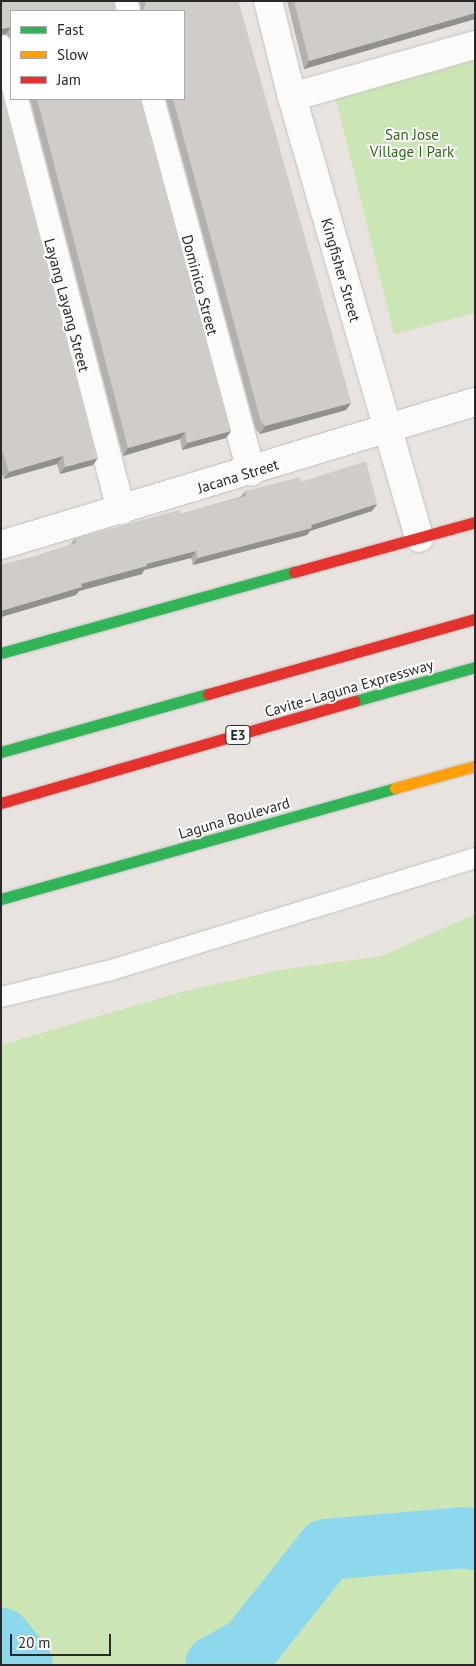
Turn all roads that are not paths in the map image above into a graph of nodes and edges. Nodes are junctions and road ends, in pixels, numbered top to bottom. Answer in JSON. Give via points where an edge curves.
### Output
{"nodes":[{"id":1,"x":268,"y":1,"type":"edge"},
{"id":2,"x":475,"y":45,"type":"edge"},
{"id":3,"x":1,"y":49,"type":"edge"},
{"id":4,"x":10,"y":84,"type":"edge"},
{"id":5,"x":292,"y":97,"type":"junction"},
{"id":6,"x":14,"y":100,"type":"edge"},
{"id":7,"x":150,"y":100,"type":"edge"},
{"id":8,"x":475,"y":402,"type":"edge"},
{"id":9,"x":386,"y":430,"type":"junction"},
{"id":10,"x":251,"y":472,"type":"junction"},
{"id":11,"x":121,"y":510,"type":"junction"},
{"id":12,"x":475,"y":522,"type":"edge"},
{"id":13,"x":419,"y":538,"type":"junction"},
{"id":14,"x":1,"y":546,"type":"edge"},
{"id":15,"x":475,"y":619,"type":"edge"},
{"id":16,"x":1,"y":653,"type":"edge"},
{"id":17,"x":475,"y":667,"type":"edge"},
{"id":18,"x":1,"y":752,"type":"edge"},
{"id":19,"x":475,"y":766,"type":"edge"},
{"id":20,"x":1,"y":802,"type":"edge"},
{"id":21,"x":475,"y":858,"type":"edge"},
{"id":22,"x":1,"y":899,"type":"edge"},
{"id":23,"x":1,"y":996,"type":"edge"}],
"edges":[{"from":1,"to":5,"type":"street","name":"Kingfisher Street"},
{"from":2,"to":5,"type":"street"},
{"from":3,"to":4,"type":"street"},
{"from":5,"to":9,"type":"street","name":"Kingfisher Street"},
{"from":6,"to":11,"type":"street","name":"Layang Layang Street"},
{"from":7,"to":10,"type":"street","name":"Dominico Street"},
{"from":8,"to":9,"type":"street","name":"Jacana Street"},
{"from":9,"to":10,"type":"street","name":"Jacana Street"},
{"from":9,"to":13,"type":"street","name":"Kingfisher Street"},
{"from":10,"to":11,"type":"street","name":"Jacana Street"},
{"from":11,"to":14,"type":"street","name":"Jacana Street"},
{"from":12,"to":13,"type":"main road"},
{"from":13,"to":16,"type":"main road"},
{"from":15,"to":18,"type":"main road"},
{"from":17,"to":20,"type":"main road","name":"Cavite–Laguna Expressway","number":"E3"},
{"from":19,"to":22,"type":"main road","name":"Laguna Boulevard"},
{"from":21,"to":23,"type":"lane","via":[[108,971]]}]}
